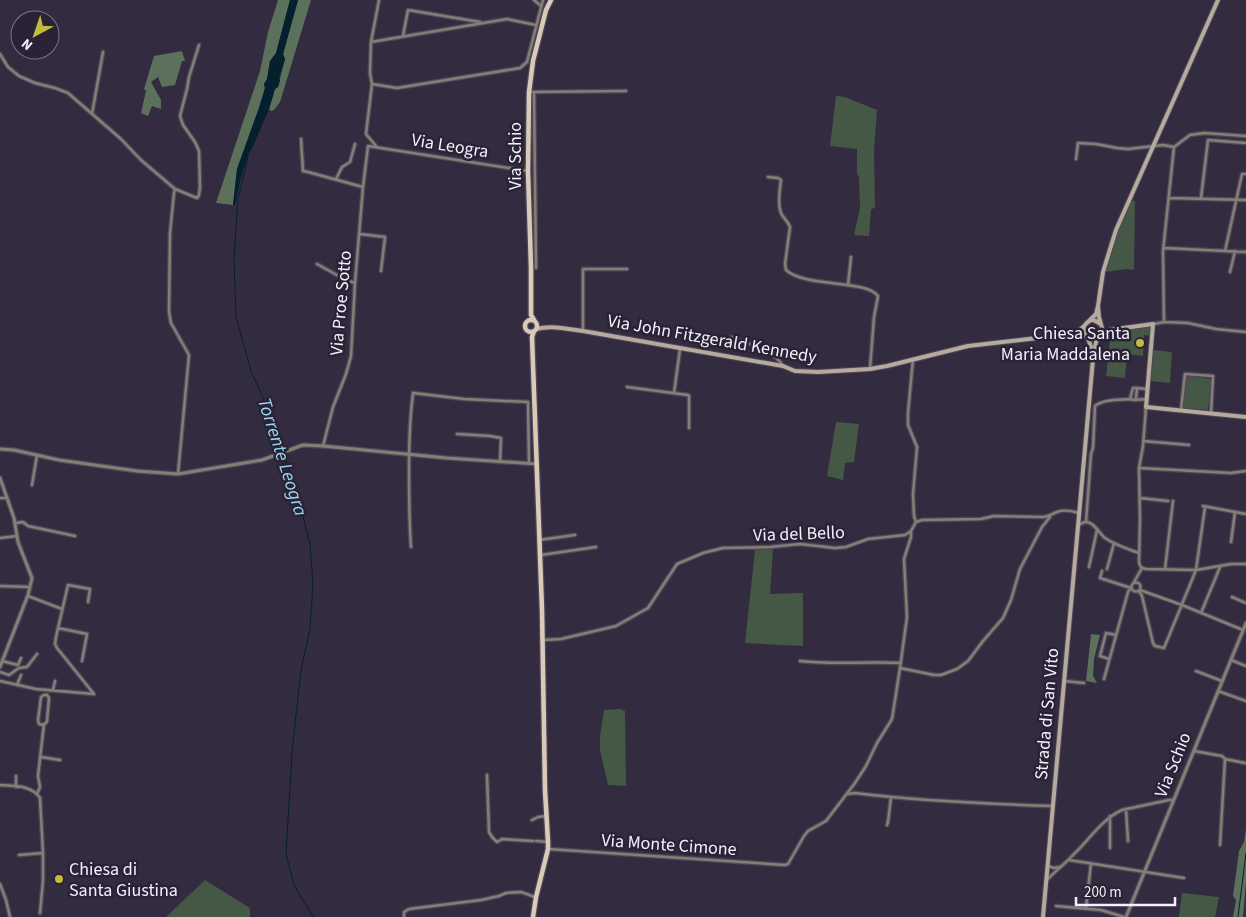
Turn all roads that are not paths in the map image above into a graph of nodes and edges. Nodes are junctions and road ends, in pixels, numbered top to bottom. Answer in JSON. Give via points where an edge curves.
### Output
{"nodes":[{"id":1,"x":379,"y":0,"type":"edge"},
{"id":2,"x":534,"y":0,"type":"edge"},
{"id":3,"x":543,"y":0,"type":"edge"},
{"id":4,"x":551,"y":0,"type":"edge"},
{"id":5,"x":1218,"y":0,"type":"edge"},
{"id":6,"x":541,"y":6,"type":"junction"},
{"id":7,"x":484,"y":23,"type":"junction"},
{"id":8,"x":536,"y":25,"type":"junction"},
{"id":9,"x":403,"y":36,"type":"junction"},
{"id":10,"x":371,"y":42,"type":"junction"},
{"id":11,"x":199,"y":44,"type":"dead end"},
{"id":12,"x":103,"y":52,"type":"dead end"},
{"id":13,"x":0,"y":54,"type":"edge"},
{"id":14,"x":372,"y":84,"type":"junction"},
{"id":15,"x":626,"y":91,"type":"dead end"},
{"id":16,"x":531,"y":92,"type":"junction"},
{"id":17,"x":92,"y":114,"type":"junction"},
{"id":18,"x":1246,"y":136,"type":"edge"},
{"id":19,"x":301,"y":139,"type":"dead end"},
{"id":20,"x":1246,"y":142,"type":"edge"},
{"id":21,"x":355,"y":144,"type":"dead end"},
{"id":22,"x":1153,"y":145,"type":"junction"},
{"id":23,"x":368,"y":146,"type":"joint"},
{"id":24,"x":377,"y":147,"type":"junction"},
{"id":25,"x":1174,"y":147,"type":"junction"},
{"id":26,"x":1076,"y":159,"type":"dead end"},
{"id":27,"x":528,"y":171,"type":"junction"},
{"id":28,"x":1246,"y":174,"type":"edge"},
{"id":29,"x":768,"y":177,"type":"dead end"},
{"id":30,"x":336,"y":179,"type":"junction"},
{"id":31,"x":363,"y":188,"type":"junction"},
{"id":32,"x":175,"y":190,"type":"junction"},
{"id":33,"x":1169,"y":198,"type":"junction"},
{"id":34,"x":1201,"y":198,"type":"junction"},
{"id":35,"x":1237,"y":200,"type":"junction"},
{"id":36,"x":1246,"y":200,"type":"edge"},
{"id":37,"x":360,"y":234,"type":"junction"},
{"id":38,"x":1164,"y":248,"type":"junction"},
{"id":39,"x":1225,"y":251,"type":"junction"},
{"id":40,"x":1235,"y":252,"type":"junction"},
{"id":41,"x":1246,"y":252,"type":"edge"},
{"id":42,"x":851,"y":257,"type":"dead end"},
{"id":43,"x":317,"y":264,"type":"dead end"},
{"id":44,"x":536,"y":268,"type":"dead end"},
{"id":45,"x":627,"y":269,"type":"dead end"},
{"id":46,"x":381,"y":271,"type":"dead end"},
{"id":47,"x":1230,"y":272,"type":"dead end"},
{"id":48,"x":355,"y":283,"type":"junction"},
{"id":49,"x":848,"y":285,"type":"junction"},
{"id":50,"x":1098,"y":306,"type":"junction"},
{"id":51,"x":1089,"y":321,"type":"junction"},
{"id":52,"x":1164,"y":322,"type":"junction"},
{"id":53,"x":1100,"y":324,"type":"junction"},
{"id":54,"x":1153,"y":324,"type":"junction"},
{"id":55,"x":533,"y":326,"type":"junction"},
{"id":56,"x":1084,"y":327,"type":"junction"},
{"id":57,"x":1116,"y":329,"type":"junction"},
{"id":58,"x":584,"y":331,"type":"junction"},
{"id":59,"x":1246,"y":332,"type":"edge"},
{"id":60,"x":1072,"y":334,"type":"junction"},
{"id":61,"x":1100,"y":336,"type":"junction"},
{"id":62,"x":731,"y":337,"type":"dead end"},
{"id":63,"x":1087,"y":337,"type":"junction"},
{"id":64,"x":680,"y":347,"type":"junction"},
{"id":65,"x":914,"y":358,"type":"junction"},
{"id":66,"x":1093,"y":359,"type":"junction"},
{"id":67,"x":783,"y":366,"type":"junction"},
{"id":68,"x":870,"y":368,"type":"junction"},
{"id":69,"x":627,"y":387,"type":"dead end"},
{"id":70,"x":1137,"y":388,"type":"junction"},
{"id":71,"x":1147,"y":389,"type":"junction"},
{"id":72,"x":674,"y":393,"type":"junction"},
{"id":73,"x":1130,"y":399,"type":"junction"},
{"id":74,"x":1136,"y":399,"type":"junction"},
{"id":75,"x":1147,"y":399,"type":"junction"},
{"id":76,"x":1146,"y":407,"type":"junction"},
{"id":77,"x":1181,"y":410,"type":"junction"},
{"id":78,"x":1211,"y":413,"type":"junction"},
{"id":79,"x":1246,"y":417,"type":"edge"},
{"id":80,"x":689,"y":428,"type":"dead end"},
{"id":81,"x":456,"y":434,"type":"dead end"},
{"id":82,"x":1143,"y":441,"type":"junction"},
{"id":83,"x":1190,"y":445,"type":"dead end"},
{"id":84,"x":323,"y":446,"type":"junction"},
{"id":85,"x":0,"y":449,"type":"edge"},
{"id":86,"x":409,"y":454,"type":"junction"},
{"id":87,"x":37,"y":455,"type":"junction"},
{"id":88,"x":500,"y":462,"type":"junction"},
{"id":89,"x":528,"y":463,"type":"junction"},
{"id":90,"x":537,"y":464,"type":"junction"},
{"id":91,"x":1139,"y":468,"type":"junction"},
{"id":92,"x":1246,"y":471,"type":"edge"},
{"id":93,"x":178,"y":474,"type":"junction"},
{"id":94,"x":0,"y":478,"type":"edge"},
{"id":95,"x":32,"y":485,"type":"dead end"},
{"id":96,"x":0,"y":498,"type":"edge"},
{"id":97,"x":7,"y":498,"type":"junction"},
{"id":98,"x":1139,"y":498,"type":"junction"},
{"id":99,"x":1168,"y":501,"type":"dead end"},
{"id":100,"x":1173,"y":501,"type":"dead end"},
{"id":101,"x":1079,"y":512,"type":"junction"},
{"id":102,"x":1235,"y":512,"type":"junction"},
{"id":103,"x":1246,"y":514,"type":"edge"},
{"id":104,"x":1051,"y":516,"type":"junction"},
{"id":105,"x":916,"y":522,"type":"junction"},
{"id":106,"x":1086,"y":522,"type":"junction"},
{"id":107,"x":16,"y":523,"type":"junction"},
{"id":108,"x":1078,"y":526,"type":"junction"},
{"id":109,"x":1097,"y":530,"type":"junction"},
{"id":110,"x":911,"y":531,"type":"junction"},
{"id":111,"x":575,"y":535,"type":"dead end"},
{"id":112,"x":17,"y":536,"type":"junction"},
{"id":113,"x":75,"y":536,"type":"dead end"},
{"id":114,"x":0,"y":538,"type":"edge"},
{"id":115,"x":539,"y":540,"type":"junction"},
{"id":116,"x":1231,"y":542,"type":"dead end"},
{"id":117,"x":1114,"y":543,"type":"junction"},
{"id":118,"x":411,"y":547,"type":"dead end"},
{"id":119,"x":596,"y":547,"type":"dead end"},
{"id":120,"x":1139,"y":553,"type":"junction"},
{"id":121,"x":540,"y":555,"type":"junction"},
{"id":122,"x":1246,"y":564,"type":"edge"},
{"id":123,"x":1089,"y":567,"type":"dead end"},
{"id":124,"x":1220,"y":567,"type":"junction"},
{"id":125,"x":1142,"y":568,"type":"junction"},
{"id":126,"x":1107,"y":569,"type":"dead end"},
{"id":127,"x":1165,"y":569,"type":"junction"},
{"id":128,"x":1196,"y":570,"type":"junction"},
{"id":129,"x":1102,"y":571,"type":"dead end"},
{"id":130,"x":1140,"y":574,"type":"junction"},
{"id":131,"x":1134,"y":583,"type":"junction"},
{"id":132,"x":0,"y":586,"type":"edge"},
{"id":133,"x":1140,"y":586,"type":"junction"},
{"id":134,"x":30,"y":587,"type":"junction"},
{"id":135,"x":1132,"y":589,"type":"junction"},
{"id":136,"x":1139,"y":590,"type":"junction"},
{"id":137,"x":28,"y":595,"type":"junction"},
{"id":138,"x":1232,"y":597,"type":"dead end"},
{"id":139,"x":88,"y":602,"type":"dead end"},
{"id":140,"x":1246,"y":602,"type":"edge"},
{"id":141,"x":1182,"y":605,"type":"junction"},
{"id":142,"x":62,"y":609,"type":"junction"},
{"id":143,"x":1201,"y":613,"type":"junction"},
{"id":144,"x":1246,"y":622,"type":"edge"},
{"id":145,"x":58,"y":628,"type":"junction"},
{"id":146,"x":1243,"y":630,"type":"junction"},
{"id":147,"x":1116,"y":635,"type":"junction"},
{"id":148,"x":542,"y":640,"type":"junction"},
{"id":149,"x":38,"y":654,"type":"dead end"},
{"id":150,"x":2,"y":655,"type":"edge"},
{"id":151,"x":21,"y":658,"type":"dead end"},
{"id":152,"x":1109,"y":660,"type":"junction"},
{"id":153,"x":1231,"y":660,"type":"junction"},
{"id":154,"x":2,"y":661,"type":"junction"},
{"id":155,"x":82,"y":661,"type":"dead end"},
{"id":156,"x":800,"y":661,"type":"dead end"},
{"id":157,"x":901,"y":663,"type":"junction"},
{"id":158,"x":1246,"y":666,"type":"edge"},
{"id":159,"x":0,"y":667,"type":"edge"},
{"id":160,"x":900,"y":668,"type":"junction"},
{"id":161,"x":1196,"y":671,"type":"dead end"},
{"id":162,"x":0,"y":672,"type":"edge"},
{"id":163,"x":21,"y":675,"type":"dead end"},
{"id":164,"x":1104,"y":679,"type":"dead end"},
{"id":165,"x":0,"y":681,"type":"edge"},
{"id":166,"x":55,"y":681,"type":"dead end"},
{"id":167,"x":1064,"y":681,"type":"junction"},
{"id":168,"x":1222,"y":681,"type":"junction"},
{"id":169,"x":1084,"y":683,"type":"dead end"},
{"id":170,"x":17,"y":685,"type":"junction"},
{"id":171,"x":52,"y":690,"type":"junction"},
{"id":172,"x":1218,"y":691,"type":"junction"},
{"id":173,"x":45,"y":694,"type":"junction"},
{"id":174,"x":1246,"y":701,"type":"edge"},
{"id":175,"x":44,"y":724,"type":"junction"},
{"id":176,"x":1194,"y":751,"type":"junction"},
{"id":177,"x":40,"y":757,"type":"junction"},
{"id":178,"x":1226,"y":759,"type":"junction"},
{"id":179,"x":60,"y":760,"type":"dead end"},
{"id":180,"x":1245,"y":762,"type":"edge"},
{"id":181,"x":16,"y":776,"type":"dead end"},
{"id":182,"x":487,"y":776,"type":"dead end"},
{"id":183,"x":0,"y":785,"type":"edge"},
{"id":184,"x":16,"y":786,"type":"junction"},
{"id":185,"x":37,"y":794,"type":"junction"},
{"id":186,"x":848,"y":794,"type":"junction"},
{"id":187,"x":891,"y":797,"type":"junction"},
{"id":188,"x":1174,"y":800,"type":"junction"},
{"id":189,"x":1053,"y":806,"type":"junction"},
{"id":190,"x":1126,"y":809,"type":"junction"},
{"id":191,"x":547,"y":816,"type":"junction"},
{"id":192,"x":1110,"y":816,"type":"junction"},
{"id":193,"x":532,"y":820,"type":"dead end"},
{"id":194,"x":887,"y":825,"type":"dead end"},
{"id":195,"x":1128,"y":841,"type":"dead end"},
{"id":196,"x":548,"y":842,"type":"junction"},
{"id":197,"x":1220,"y":846,"type":"dead end"},
{"id":198,"x":1110,"y":848,"type":"dead end"},
{"id":199,"x":548,"y":849,"type":"junction"},
{"id":200,"x":43,"y":853,"type":"junction"},
{"id":201,"x":20,"y":855,"type":"dead end"},
{"id":202,"x":1069,"y":860,"type":"junction"},
{"id":203,"x":1091,"y":863,"type":"junction"},
{"id":204,"x":1062,"y":866,"type":"junction"},
{"id":205,"x":1048,"y":867,"type":"junction"},
{"id":206,"x":1056,"y":872,"type":"junction"},
{"id":207,"x":1145,"y":872,"type":"junction"},
{"id":208,"x":1184,"y":878,"type":"dead end"},
{"id":209,"x":1047,"y":881,"type":"junction"},
{"id":210,"x":0,"y":884,"type":"edge"},
{"id":211,"x":536,"y":897,"type":"junction"},
{"id":212,"x":1056,"y":906,"type":"dead end"},
{"id":213,"x":1086,"y":908,"type":"junction"},
{"id":214,"x":40,"y":913,"type":"dead end"},
{"id":215,"x":10,"y":917,"type":"edge"},
{"id":216,"x":404,"y":917,"type":"edge"},
{"id":217,"x":533,"y":917,"type":"edge"},
{"id":218,"x":1043,"y":917,"type":"edge"},
{"id":219,"x":1125,"y":917,"type":"edge"}],
"edges":[{"from":1,"to":10,"type":"street"},
{"from":2,"to":6,"type":"street"},
{"from":3,"to":6,"type":"street"},
{"from":4,"to":16,"type":"main road","name":"Via Schio","via":[[533,61]]},
{"from":5,"to":22,"type":"main road"},
{"from":6,"to":8,"type":"street"},
{"from":7,"to":8,"type":"street","via":[[507,19]]},
{"from":7,"to":9,"type":"street"},
{"from":7,"to":9,"type":"street","via":[[408,10]]},
{"from":8,"to":14,"type":"street","via":[[527,62],[520,68],[397,88]]},
{"from":9,"to":10,"type":"street"},
{"from":10,"to":14,"type":"street"},
{"from":11,"to":32,"type":"street","via":[[180,116],[198,151],[199,196]]},
{"from":12,"to":17,"type":"street"},
{"from":13,"to":17,"type":"street","via":[[13,72],[68,94]]},
{"from":14,"to":24,"type":"street","via":[[366,134]]},
{"from":15,"to":16,"type":"street"},
{"from":16,"to":27,"type":"main road","name":"Via Schio"},
{"from":16,"to":44,"type":"street","name":"Via Schio"},
{"from":17,"to":32,"type":"street"},
{"from":18,"to":25,"type":"street","via":[[1190,135]]},
{"from":19,"to":30,"type":"street","via":[[302,171]]},
{"from":20,"to":34,"type":"street","via":[[1208,140]]},
{"from":21,"to":30,"type":"street","via":[[350,163],[342,166]]},
{"from":22,"to":25,"type":"street"},
{"from":22,"to":26,"type":"street","via":[[1128,149],[1078,143]]},
{"from":22,"to":50,"type":"main road","via":[[1109,248]]},
{"from":23,"to":24,"type":"street","name":"Via Leogra"},
{"from":23,"to":31,"type":"street","name":"Via Proe Sotto"},
{"from":24,"to":27,"type":"street","name":"Via Leogra"},
{"from":25,"to":33,"type":"street"},
{"from":27,"to":55,"type":"main road","name":"Via Schio"},
{"from":28,"to":35,"type":"street","via":[[1242,174]]},
{"from":29,"to":49,"type":"street","via":[[781,180],[779,207],[790,227],[786,270],[796,276]]},
{"from":30,"to":31,"type":"street"},
{"from":31,"to":37,"type":"street","name":"Via Proe Sotto"},
{"from":32,"to":93,"type":"street","via":[[170,233],[169,312],[189,356]]},
{"from":33,"to":34,"type":"street"},
{"from":33,"to":38,"type":"street"},
{"from":34,"to":35,"type":"street"},
{"from":35,"to":36,"type":"street"},
{"from":35,"to":39,"type":"street"},
{"from":37,"to":46,"type":"street","via":[[385,237]]},
{"from":37,"to":48,"type":"street","name":"Via Proe Sotto"},
{"from":38,"to":39,"type":"street"},
{"from":38,"to":52,"type":"street"},
{"from":39,"to":40,"type":"street"},
{"from":40,"to":41,"type":"street"},
{"from":40,"to":47,"type":"street"},
{"from":42,"to":49,"type":"street"},
{"from":43,"to":48,"type":"street"},
{"from":45,"to":58,"type":"street","name":"Via John Fitzgerald Kennedy","via":[[583,269]]},
{"from":48,"to":84,"type":"street","name":"Via Proe Sotto","via":[[351,356]]},
{"from":49,"to":68,"type":"street","via":[[866,288],[878,296]]},
{"from":50,"to":51,"type":"main road"},
{"from":50,"to":53,"type":"main road"},
{"from":51,"to":53,"type":"main road","via":[[1096,320]]},
{"from":51,"to":56,"type":"main road"},
{"from":52,"to":54,"type":"street"},
{"from":52,"to":59,"type":"street"},
{"from":53,"to":57,"type":"main road"},
{"from":53,"to":61,"type":"main road"},
{"from":54,"to":57,"type":"main road"},
{"from":54,"to":71,"type":"main road"},
{"from":55,"to":58,"type":"main road","name":"Via John Fitzgerald Kennedy"},
{"from":55,"to":90,"type":"main road","name":"Via Schio"},
{"from":56,"to":60,"type":"main road","name":"Via John Fitzgerald Kennedy"},
{"from":56,"to":63,"type":"main road"},
{"from":57,"to":61,"type":"main road","via":[[1107,330]]},
{"from":58,"to":64,"type":"main road","name":"Via John Fitzgerald Kennedy"},
{"from":60,"to":63,"type":"main road","name":"Via John Fitzgerald Kennedy"},
{"from":60,"to":65,"type":"main road","name":"Via John Fitzgerald Kennedy","via":[[968,346]]},
{"from":61,"to":63,"type":"main road"},
{"from":61,"to":66,"type":"main road"},
{"from":62,"to":67,"type":"street","via":[[766,350]]},
{"from":63,"to":66,"type":"main road"},
{"from":64,"to":67,"type":"main road","name":"Via John Fitzgerald Kennedy"},
{"from":64,"to":72,"type":"street"},
{"from":65,"to":68,"type":"main road","name":"Via John Fitzgerald Kennedy"},
{"from":65,"to":105,"type":"street","via":[[908,425],[917,447],[913,494]]},
{"from":66,"to":101,"type":"main road","name":"Strada di San Vito"},
{"from":67,"to":68,"type":"main road","name":"Via John Fitzgerald Kennedy","via":[[795,371],[818,372]]},
{"from":69,"to":72,"type":"street"},
{"from":70,"to":71,"type":"street"},
{"from":70,"to":73,"type":"street","via":[[1133,388]]},
{"from":70,"to":74,"type":"street"},
{"from":71,"to":75,"type":"main road"},
{"from":72,"to":80,"type":"street","via":[[689,396]]},
{"from":73,"to":74,"type":"street"},
{"from":73,"to":106,"type":"street","via":[[1102,402],[1095,406]]},
{"from":74,"to":75,"type":"street"},
{"from":75,"to":76,"type":"main road"},
{"from":76,"to":77,"type":"main road"},
{"from":76,"to":82,"type":"street"},
{"from":77,"to":78,"type":"main road"},
{"from":77,"to":78,"type":"street","via":[[1185,374],[1213,376]]},
{"from":78,"to":79,"type":"main road"},
{"from":81,"to":88,"type":"street","via":[[501,438]]},
{"from":82,"to":83,"type":"street"},
{"from":82,"to":91,"type":"street"},
{"from":84,"to":86,"type":"street"},
{"from":84,"to":93,"type":"street","via":[[303,445],[262,460]]},
{"from":85,"to":87,"type":"street"},
{"from":86,"to":88,"type":"street"},
{"from":86,"to":89,"type":"street","via":[[413,393],[528,402]]},
{"from":86,"to":118,"type":"street"},
{"from":87,"to":93,"type":"street","via":[[136,471]]},
{"from":87,"to":95,"type":"street"},
{"from":88,"to":89,"type":"street"},
{"from":89,"to":90,"type":"street"},
{"from":90,"to":115,"type":"main road"},
{"from":91,"to":92,"type":"street"},
{"from":91,"to":98,"type":"street"},
{"from":94,"to":97,"type":"street"},
{"from":96,"to":97,"type":"street"},
{"from":97,"to":107,"type":"street"},
{"from":98,"to":99,"type":"street"},
{"from":98,"to":120,"type":"street"},
{"from":100,"to":127,"type":"street"},
{"from":101,"to":104,"type":"street","via":[[1062,510]]},
{"from":101,"to":108,"type":"main road","name":"Strada di San Vito"},
{"from":102,"to":103,"type":"street"},
{"from":102,"to":116,"type":"street"},
{"from":102,"to":128,"type":"street","via":[[1204,506]]},
{"from":104,"to":105,"type":"street","via":[[994,516]]},
{"from":104,"to":160,"type":"street","via":[[1042,526],[1020,569],[1003,618],[968,662],[941,675]]},
{"from":105,"to":110,"type":"street"},
{"from":106,"to":108,"type":"street"},
{"from":106,"to":109,"type":"street"},
{"from":107,"to":112,"type":"street"},
{"from":107,"to":113,"type":"street"},
{"from":108,"to":167,"type":"main road","name":"Strada di San Vito"},
{"from":109,"to":117,"type":"street"},
{"from":109,"to":123,"type":"street"},
{"from":110,"to":148,"type":"street","name":"Via del Bello","via":[[905,535],[868,539],[846,547],[800,544],[722,548],[703,553],[677,564],[648,608],[616,626],[561,639]]},
{"from":110,"to":157,"type":"street","via":[[904,559],[907,617]]},
{"from":111,"to":115,"type":"street"},
{"from":112,"to":114,"type":"street"},
{"from":112,"to":134,"type":"street","via":[[32,578]]},
{"from":115,"to":121,"type":"main road"},
{"from":117,"to":120,"type":"street"},
{"from":117,"to":126,"type":"street"},
{"from":119,"to":121,"type":"street"},
{"from":120,"to":125,"type":"street"},
{"from":121,"to":148,"type":"main road"},
{"from":122,"to":124,"type":"street"},
{"from":124,"to":128,"type":"street"},
{"from":124,"to":143,"type":"street"},
{"from":125,"to":127,"type":"street"},
{"from":125,"to":130,"type":"street"},
{"from":127,"to":128,"type":"street"},
{"from":128,"to":141,"type":"street"},
{"from":129,"to":135,"type":"street","via":[[1100,578]]},
{"from":130,"to":131,"type":"street"},
{"from":130,"to":133,"type":"street"},
{"from":131,"to":133,"type":"street"},
{"from":131,"to":135,"type":"street"},
{"from":132,"to":134,"type":"street"},
{"from":133,"to":136,"type":"street"},
{"from":134,"to":137,"type":"street"},
{"from":135,"to":136,"type":"street"},
{"from":135,"to":147,"type":"street"},
{"from":136,"to":141,"type":"street"},
{"from":136,"to":141,"type":"street","via":[[1154,645],[1164,648]]},
{"from":137,"to":142,"type":"street"},
{"from":137,"to":150,"type":"street"},
{"from":138,"to":140,"type":"street"},
{"from":139,"to":142,"type":"street","via":[[90,589],[68,585]]},
{"from":141,"to":143,"type":"street"},
{"from":142,"to":145,"type":"street"},
{"from":143,"to":146,"type":"street"},
{"from":144,"to":146,"type":"street","name":"Via Schio"},
{"from":145,"to":155,"type":"street","via":[[87,634]]},
{"from":145,"to":171,"type":"street","via":[[57,648],[94,694]]},
{"from":146,"to":153,"type":"street","name":"Via Schio"},
{"from":147,"to":152,"type":"street"},
{"from":147,"to":152,"type":"street","via":[[1106,633],[1100,656]]},
{"from":148,"to":191,"type":"main road"},
{"from":149,"to":162,"type":"street","via":[[27,667],[8,675]]},
{"from":150,"to":154,"type":"street"},
{"from":151,"to":154,"type":"street","via":[[18,665]]},
{"from":152,"to":164,"type":"street"},
{"from":153,"to":158,"type":"street"},
{"from":153,"to":168,"type":"street","name":"Via Schio"},
{"from":154,"to":159,"type":"street"},
{"from":156,"to":157,"type":"street"},
{"from":157,"to":160,"type":"street"},
{"from":160,"to":186,"type":"street","via":[[892,719]]},
{"from":161,"to":168,"type":"street"},
{"from":163,"to":170,"type":"street"},
{"from":165,"to":170,"type":"street"},
{"from":166,"to":171,"type":"street"},
{"from":167,"to":169,"type":"street"},
{"from":167,"to":189,"type":"main road","name":"Strada di San Vito"},
{"from":168,"to":172,"type":"street","name":"Via Schio"},
{"from":170,"to":171,"type":"street"},
{"from":171,"to":173,"type":"street"},
{"from":172,"to":174,"type":"street"},
{"from":172,"to":176,"type":"street","name":"Via Schio"},
{"from":173,"to":175,"type":"street","via":[[49,698]]},
{"from":173,"to":175,"type":"street","via":[[41,698],[38,720],[39,724]]},
{"from":175,"to":177,"type":"street"},
{"from":176,"to":178,"type":"street"},
{"from":176,"to":188,"type":"street","name":"Via Schio"},
{"from":177,"to":179,"type":"street"},
{"from":177,"to":185,"type":"street"},
{"from":178,"to":180,"type":"street"},
{"from":178,"to":197,"type":"street"},
{"from":181,"to":184,"type":"street"},
{"from":182,"to":196,"type":"street","via":[[489,832],[492,837],[497,842],[502,839]]},
{"from":183,"to":184,"type":"street"},
{"from":184,"to":185,"type":"street"},
{"from":185,"to":200,"type":"street","via":[[41,803]]},
{"from":186,"to":187,"type":"street"},
{"from":186,"to":199,"type":"street","name":"Via Monte Cimone","via":[[826,822],[808,831],[785,865]]},
{"from":187,"to":189,"type":"street"},
{"from":187,"to":194,"type":"street"},
{"from":188,"to":190,"type":"street"},
{"from":188,"to":207,"type":"street","name":"Via Schio"},
{"from":189,"to":205,"type":"main road","name":"Strada di San Vito"},
{"from":190,"to":192,"type":"street"},
{"from":190,"to":195,"type":"street"},
{"from":191,"to":193,"type":"street"},
{"from":191,"to":196,"type":"main road"},
{"from":192,"to":198,"type":"street"},
{"from":192,"to":202,"type":"street"},
{"from":196,"to":199,"type":"main road"},
{"from":199,"to":211,"type":"main road"},
{"from":200,"to":201,"type":"street"},
{"from":200,"to":214,"type":"street"},
{"from":202,"to":203,"type":"street"},
{"from":202,"to":204,"type":"street"},
{"from":203,"to":207,"type":"street"},
{"from":203,"to":213,"type":"street"},
{"from":204,"to":205,"type":"street"},
{"from":204,"to":206,"type":"street"},
{"from":205,"to":206,"type":"street"},
{"from":205,"to":209,"type":"main road","name":"Strada di San Vito"},
{"from":206,"to":209,"type":"street"},
{"from":207,"to":208,"type":"street"},
{"from":207,"to":219,"type":"street","name":"Via Schio"},
{"from":209,"to":218,"type":"main road","name":"Strada di San Vito"},
{"from":210,"to":215,"type":"street"},
{"from":211,"to":216,"type":"street","via":[[521,892],[506,893],[480,900],[409,909],[404,912]]},
{"from":211,"to":217,"type":"main road"},
{"from":212,"to":213,"type":"street"},
{"from":213,"to":219,"type":"street"}]}
